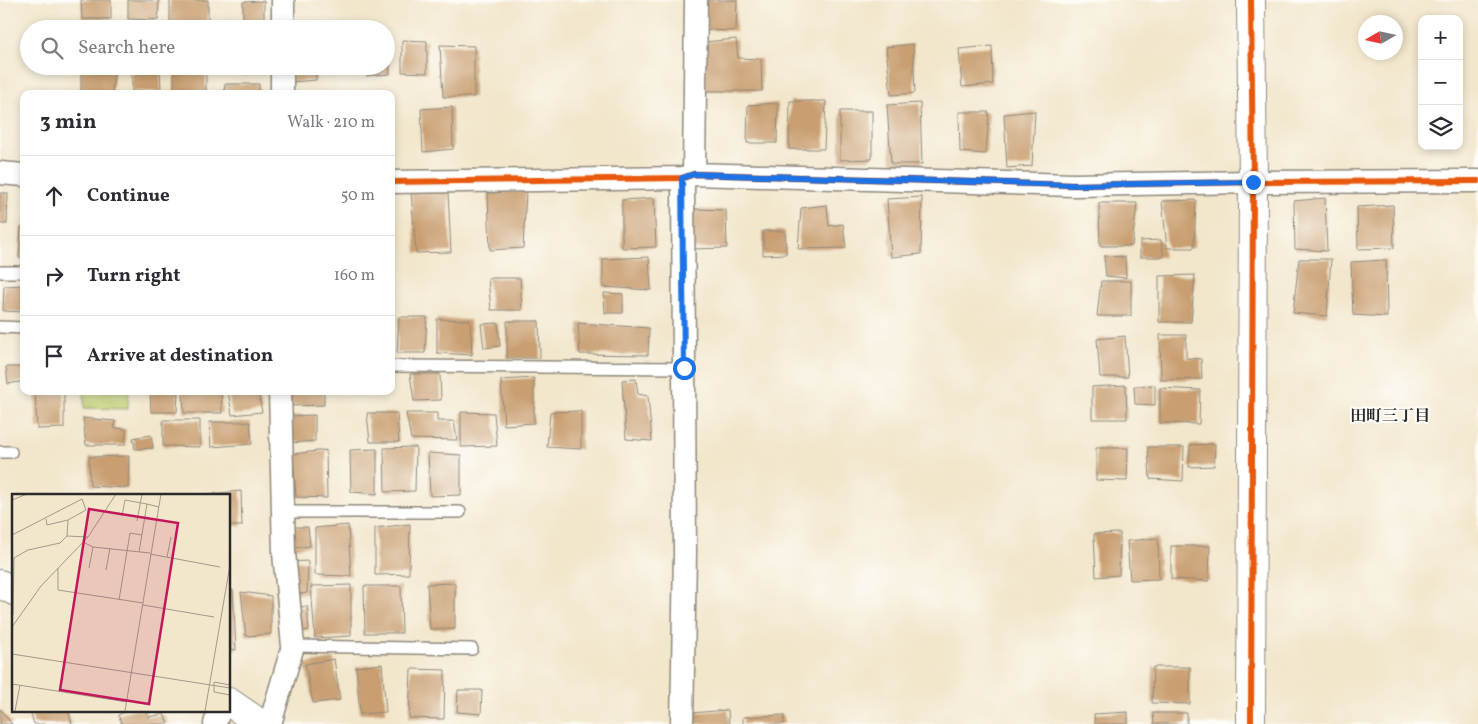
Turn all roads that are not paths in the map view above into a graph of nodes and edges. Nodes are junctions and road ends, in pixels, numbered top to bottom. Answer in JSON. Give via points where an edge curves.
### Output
{"nodes":[{"id":1,"x":283,"y":0,"type":"edge"},
{"id":2,"x":696,"y":0,"type":"edge"},
{"id":3,"x":1251,"y":0,"type":"edge"},
{"id":4,"x":283,"y":20,"type":"edge"},
{"id":5,"x":282,"y":75,"type":"edge"},
{"id":6,"x":282,"y":90,"type":"edge"},
{"id":7,"x":0,"y":174,"type":"edge"},
{"id":8,"x":20,"y":175,"type":"edge"},
{"id":9,"x":688,"y":176,"type":"junction"},
{"id":10,"x":1478,"y":181,"type":"edge"},
{"id":11,"x":395,"y":182,"type":"edge"},
{"id":12,"x":1253,"y":182,"type":"junction"},
{"id":13,"x":0,"y":272,"type":"edge"},
{"id":14,"x":20,"y":272,"type":"edge"},
{"id":15,"x":0,"y":327,"type":"edge"},
{"id":16,"x":20,"y":328,"type":"edge"},
{"id":17,"x":395,"y":366,"type":"edge"},
{"id":18,"x":684,"y":368,"type":"junction"},
{"id":19,"x":280,"y":395,"type":"edge"},
{"id":20,"x":283,"y":512,"type":"junction"},
{"id":21,"x":460,"y":512,"type":"dead end"},
{"id":22,"x":0,"y":584,"type":"edge"},
{"id":23,"x":12,"y":590,"type":"edge"},
{"id":24,"x":293,"y":646,"type":"junction"},
{"id":25,"x":472,"y":649,"type":"dead end"},
{"id":26,"x":230,"y":703,"type":"edge"},
{"id":27,"x":261,"y":724,"type":"edge"},
{"id":28,"x":270,"y":724,"type":"edge"},
{"id":29,"x":682,"y":724,"type":"edge"},
{"id":30,"x":1251,"y":724,"type":"edge"}],
"edges":[{"from":1,"to":4,"type":"street"},
{"from":2,"to":9,"type":"street"},
{"from":3,"to":12,"type":"street"},
{"from":5,"to":6,"type":"street"},
{"from":7,"to":8,"type":"street"},
{"from":9,"to":11,"type":"street"},
{"from":9,"to":12,"type":"street","via":[[1074,185]]},
{"from":9,"to":18,"type":"street"},
{"from":10,"to":12,"type":"street"},
{"from":12,"to":30,"type":"street"},
{"from":13,"to":14,"type":"lane"},
{"from":15,"to":16,"type":"lane"},
{"from":17,"to":18,"type":"lane"},
{"from":18,"to":29,"type":"street"},
{"from":19,"to":20,"type":"street"},
{"from":20,"to":21,"type":"lane"},
{"from":20,"to":24,"type":"street"},
{"from":22,"to":23,"type":"street"},
{"from":24,"to":25,"type":"lane"},
{"from":24,"to":28,"type":"street"},
{"from":26,"to":27,"type":"street"}]}
